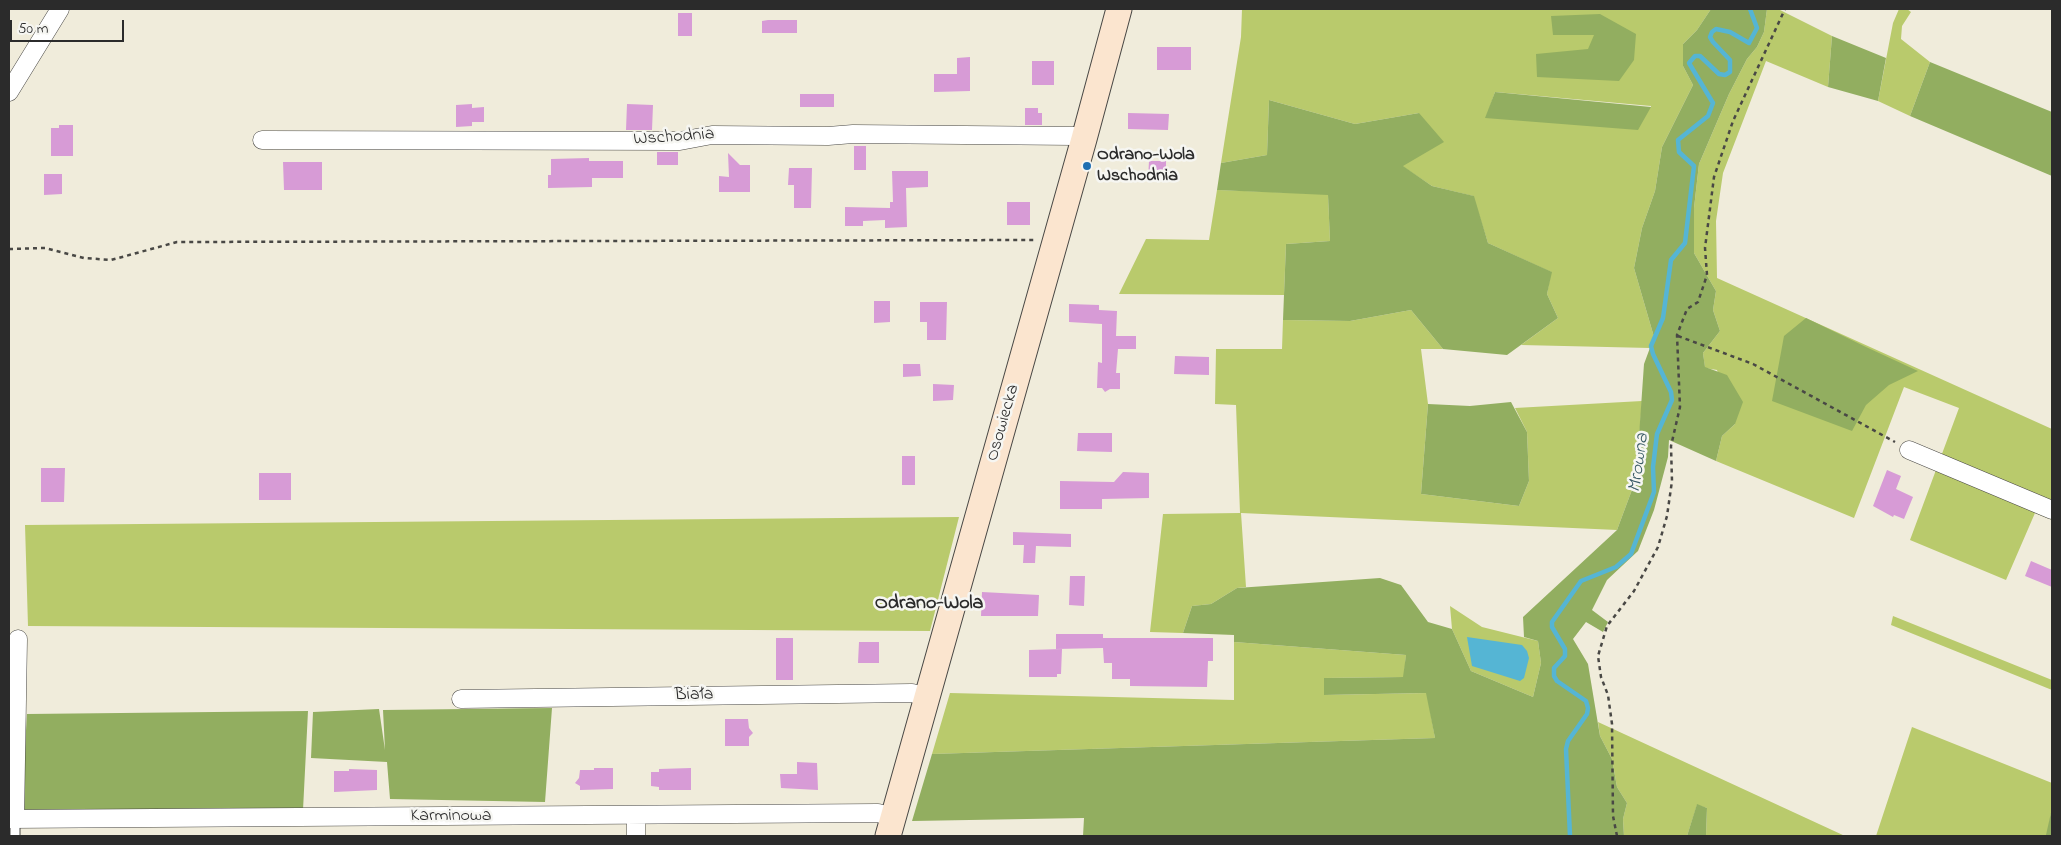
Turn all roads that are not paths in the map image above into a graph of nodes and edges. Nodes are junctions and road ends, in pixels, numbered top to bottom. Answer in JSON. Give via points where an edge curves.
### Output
{"nodes":[{"id":1,"x":60,"y":9,"type":"edge"},
{"id":2,"x":1119,"y":9,"type":"edge"},
{"id":3,"x":9,"y":92,"type":"edge"},
{"id":4,"x":1084,"y":139,"type":"junction"},
{"id":5,"x":262,"y":140,"type":"dead end"},
{"id":6,"x":1909,"y":450,"type":"road end"},
{"id":7,"x":2052,"y":510,"type":"edge"},
{"id":8,"x":18,"y":639,"type":"dead end"},
{"id":9,"x":927,"y":697,"type":"junction"},
{"id":10,"x":461,"y":700,"type":"dead end"},
{"id":11,"x":636,"y":815,"type":"junction"},
{"id":12,"x":13,"y":825,"type":"edge"},
{"id":13,"x":890,"y":827,"type":"edge"},
{"id":14,"x":636,"y":836,"type":"edge"}],
"edges":[{"from":1,"to":3,"type":"street"},
{"from":2,"to":4,"type":"street","name":"Osowiecka"},
{"from":4,"to":5,"type":"street","name":"Wschodnia","via":[[1076,136],[853,134],[712,135],[680,141]]},
{"from":4,"to":9,"type":"street","name":"Osowiecka"},
{"from":6,"to":7,"type":"street"},
{"from":8,"to":12,"type":"street"},
{"from":9,"to":10,"type":"street","name":"Biała","via":[[912,693]]},
{"from":9,"to":13,"type":"street","name":"Osowiecka"},
{"from":11,"to":12,"type":"street","name":"Karminowa"},
{"from":11,"to":13,"type":"street","name":"Karminowa","via":[[878,813]]},
{"from":11,"to":14,"type":"street"}]}
